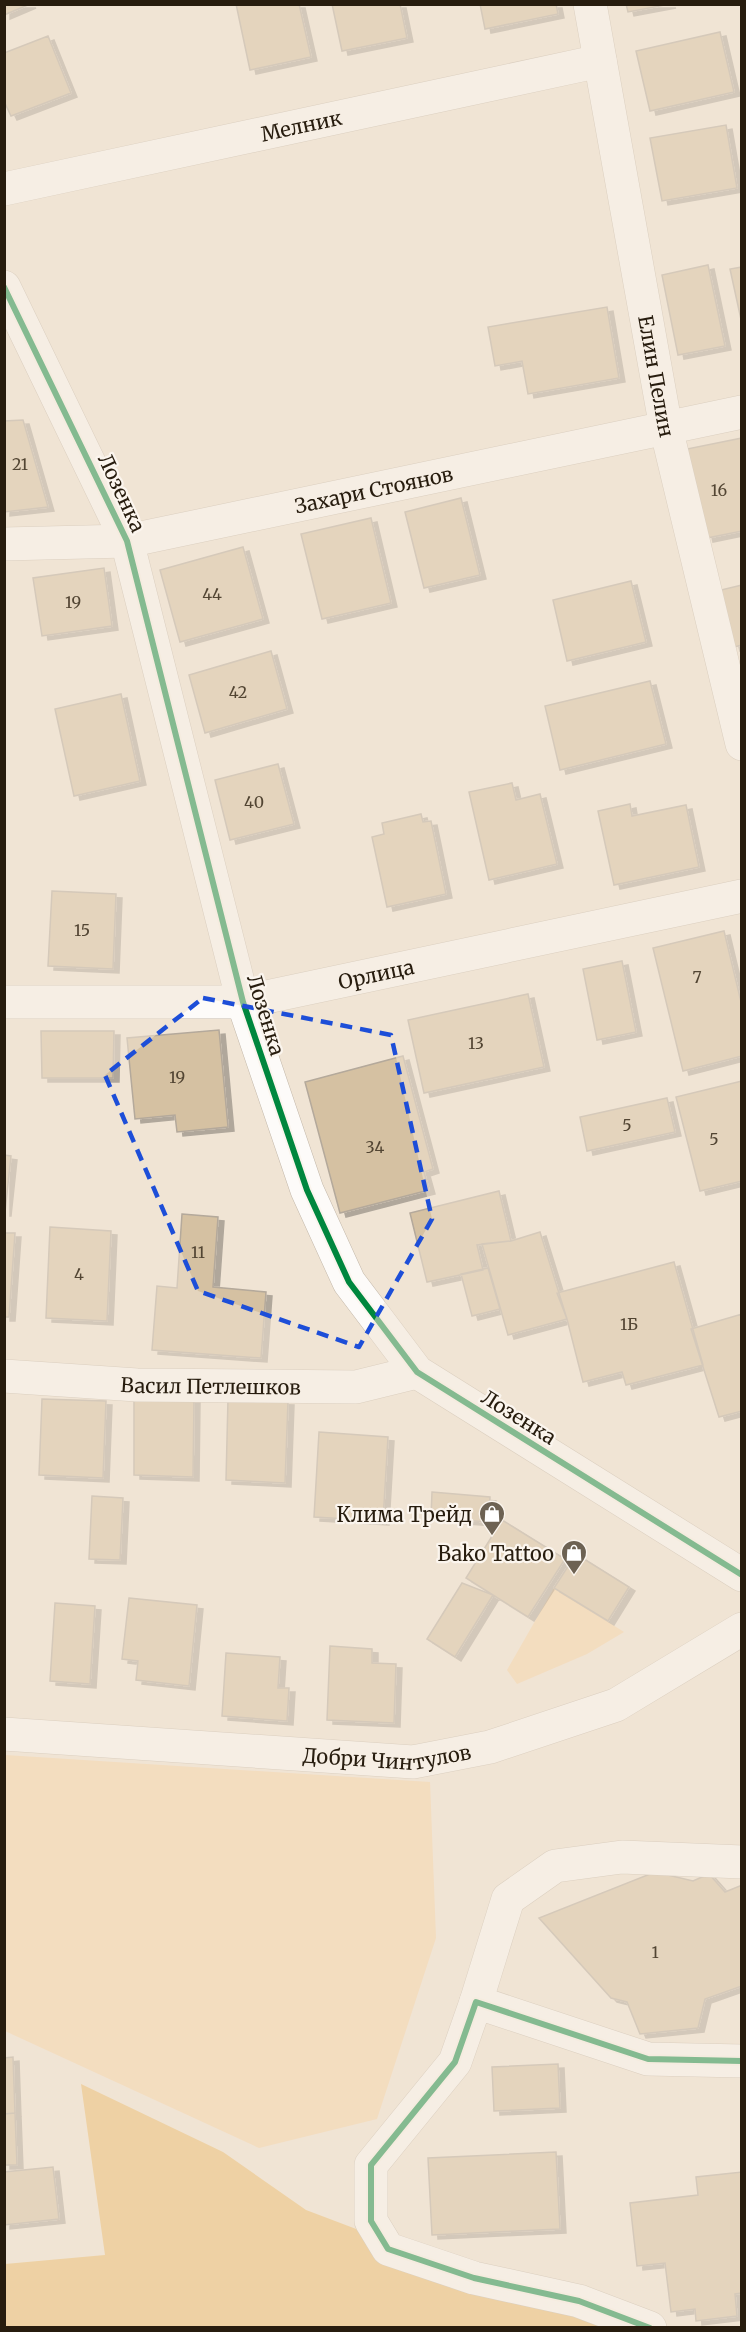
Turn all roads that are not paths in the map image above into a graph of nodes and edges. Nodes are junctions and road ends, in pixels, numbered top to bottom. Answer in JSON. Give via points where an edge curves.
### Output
{"nodes":[{"id":1,"x":590,"y":4,"type":"edge"},
{"id":2,"x":600,"y":61,"type":"junction"},
{"id":3,"x":4,"y":189,"type":"edge"},
{"id":4,"x":4,"y":287,"type":"edge"},
{"id":5,"x":741,"y":412,"type":"edge"},
{"id":6,"x":666,"y":429,"type":"junction"},
{"id":7,"x":127,"y":542,"type":"junction"},
{"id":8,"x":4,"y":544,"type":"edge"},
{"id":9,"x":741,"y":744,"type":"edge"},
{"id":10,"x":741,"y":896,"type":"edge"},
{"id":11,"x":4,"y":1002,"type":"edge"},
{"id":12,"x":243,"y":1002,"type":"junction"},
{"id":13,"x":417,"y":1372,"type":"junction"},
{"id":14,"x":4,"y":1376,"type":"edge"},
{"id":15,"x":741,"y":1575,"type":"edge"},
{"id":16,"x":741,"y":1629,"type":"edge"},
{"id":17,"x":4,"y":1734,"type":"edge"},
{"id":18,"x":741,"y":1862,"type":"edge"},
{"id":19,"x":476,"y":2002,"type":"junction"},
{"id":20,"x":741,"y":2061,"type":"edge"},
{"id":21,"x":650,"y":2328,"type":"edge"}],
"edges":[{"from":1,"to":2,"type":"street","name":"Елин Пелин"},
{"from":2,"to":3,"type":"street","name":"Мелник"},
{"from":2,"to":6,"type":"street","name":"Елин Пелин"},
{"from":4,"to":7,"type":"street","name":"Лозенка"},
{"from":5,"to":6,"type":"street","name":"Захари Стоянов"},
{"from":6,"to":7,"type":"street","name":"Захари Стоянов"},
{"from":6,"to":9,"type":"street","name":"Елин Пелин"},
{"from":7,"to":8,"type":"street","name":"Захари Стоянов"},
{"from":7,"to":12,"type":"street","name":"Лозенка"},
{"from":10,"to":12,"type":"street","name":"Орлица"},
{"from":11,"to":12,"type":"street","name":"Орлица"},
{"from":12,"to":13,"type":"street","name":"Лозенка","via":[[307,1190],[349,1282]]},
{"from":13,"to":14,"type":"street","name":"Васил Петлешков","via":[[356,1387],[137,1385]]},
{"from":13,"to":15,"type":"street","name":"Лозенка"},
{"from":16,"to":17,"type":"street","name":"Добри Чинтулов","via":[[616,1704],[490,1747],[413,1762]]},
{"from":18,"to":19,"type":"street","via":[[622,1857],[555,1866],[508,1899]]},
{"from":19,"to":20,"type":"street","via":[[648,2059]]},
{"from":19,"to":21,"type":"street","via":[[455,2062],[370,2165],[371,2221],[388,2249],[474,2278],[579,2301]]}]}
